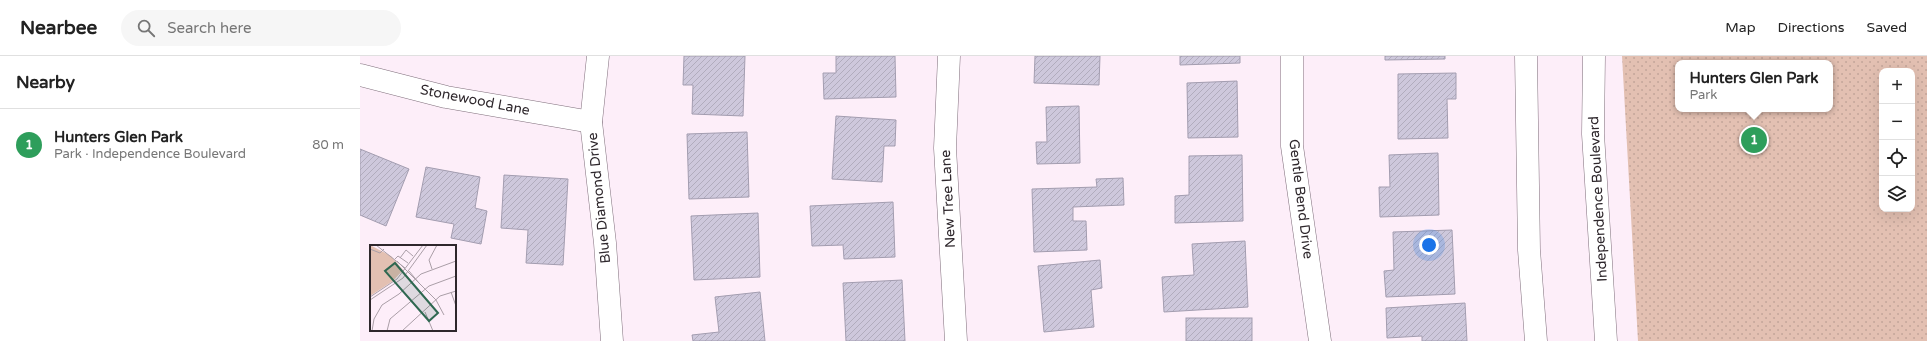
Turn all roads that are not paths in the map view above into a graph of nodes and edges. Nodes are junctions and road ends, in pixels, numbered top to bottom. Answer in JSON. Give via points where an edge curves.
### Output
{"nodes":[{"id":1,"x":598,"y":56,"type":"edge"},
{"id":2,"x":949,"y":56,"type":"edge"},
{"id":3,"x":1292,"y":56,"type":"edge"},
{"id":4,"x":1526,"y":56,"type":"edge"},
{"id":5,"x":1594,"y":56,"type":"edge"},
{"id":6,"x":360,"y":75,"type":"edge"},
{"id":7,"x":591,"y":122,"type":"junction"},
{"id":8,"x":612,"y":341,"type":"edge"},
{"id":9,"x":956,"y":341,"type":"edge"},
{"id":10,"x":1320,"y":341,"type":"edge"},
{"id":11,"x":1536,"y":341,"type":"edge"},
{"id":12,"x":1606,"y":341,"type":"edge"}],
"edges":[{"from":1,"to":7,"type":"street","name":"Blue Diamond Drive"},
{"from":2,"to":9,"type":"street","name":"New Tree Lane","via":[[944,148]]},
{"from":3,"to":10,"type":"street","name":"Gentle Bend Drive","via":[[1292,146]]},
{"from":4,"to":11,"type":"street","via":[[1529,250]]},
{"from":5,"to":12,"type":"street","name":"Independence Boulevard","via":[[1593,134]]},
{"from":6,"to":7,"type":"street","name":"Stonewood Lane","via":[[446,97]]},
{"from":7,"to":8,"type":"street","name":"Blue Diamond Drive","via":[[605,243]]}]}
